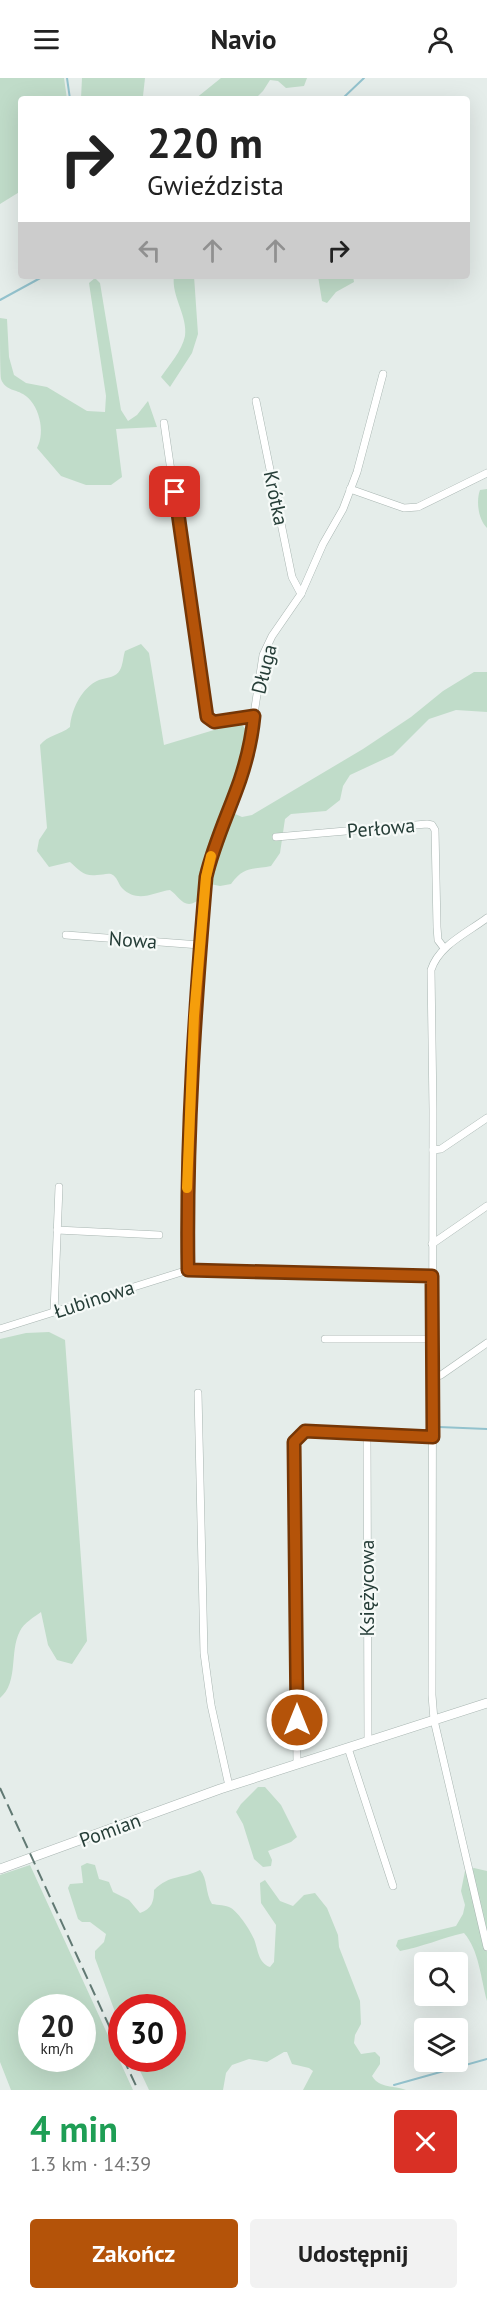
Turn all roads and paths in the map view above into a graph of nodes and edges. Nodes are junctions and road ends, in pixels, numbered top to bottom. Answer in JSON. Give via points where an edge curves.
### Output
{"nodes":[{"id":1,"x":383,"y":374,"type":"dead end"},
{"id":2,"x":256,"y":401,"type":"dead end"},
{"id":3,"x":164,"y":423,"type":"dead end"},
{"id":4,"x":487,"y":473,"type":"edge"},
{"id":5,"x":351,"y":489,"type":"junction"},
{"id":6,"x":301,"y":594,"type":"junction"},
{"id":7,"x":254,"y":716,"type":"junction"},
{"id":8,"x":276,"y":837,"type":"dead end"},
{"id":9,"x":487,"y":918,"type":"edge"},
{"id":10,"x":66,"y":935,"type":"dead end"},
{"id":11,"x":200,"y":945,"type":"junction"},
{"id":12,"x":444,"y":948,"type":"junction"},
{"id":13,"x":487,"y":1118,"type":"edge"},
{"id":14,"x":433,"y":1150,"type":"junction"},
{"id":15,"x":59,"y":1186,"type":"dead end"},
{"id":16,"x":487,"y":1206,"type":"edge"},
{"id":17,"x":57,"y":1230,"type":"junction"},
{"id":18,"x":159,"y":1235,"type":"dead end"},
{"id":19,"x":432,"y":1244,"type":"junction"},
{"id":20,"x":188,"y":1270,"type":"junction"},
{"id":21,"x":432,"y":1276,"type":"junction"},
{"id":22,"x":54,"y":1312,"type":"junction"},
{"id":23,"x":0,"y":1329,"type":"edge"},
{"id":24,"x":325,"y":1339,"type":"dead end"},
{"id":25,"x":433,"y":1339,"type":"junction"},
{"id":26,"x":487,"y":1343,"type":"edge"},
{"id":27,"x":433,"y":1377,"type":"junction"},
{"id":28,"x":198,"y":1393,"type":"dead end"},
{"id":29,"x":367,"y":1435,"type":"junction"},
{"id":30,"x":433,"y":1437,"type":"junction"},
{"id":31,"x":487,"y":1703,"type":"edge"},
{"id":32,"x":434,"y":1720,"type":"junction"},
{"id":33,"x":368,"y":1741,"type":"junction"},
{"id":34,"x":348,"y":1748,"type":"junction"},
{"id":35,"x":297,"y":1764,"type":"junction"},
{"id":36,"x":224,"y":1788,"type":"junction"},
{"id":37,"x":0,"y":1869,"type":"edge"},
{"id":38,"x":393,"y":1886,"type":"dead end"},
{"id":39,"x":487,"y":1947,"type":"edge"}],
"edges":[{"from":1,"to":5,"type":"street","name":"Długa"},
{"from":2,"to":6,"type":"street","name":"Krótka","via":[[292,576]]},
{"from":3,"to":7,"type":"street","via":[[207,717],[214,722]]},
{"from":4,"to":5,"type":"street","via":[[418,507],[404,508]]},
{"from":5,"to":6,"type":"street","name":"Długa"},
{"from":6,"to":7,"type":"street","name":"Długa","via":[[263,654]]},
{"from":7,"to":11,"type":"street","name":"Długa","via":[[241,778],[210,860]]},
{"from":8,"to":12,"type":"street","name":"Perłowa","via":[[432,825],[438,940]]},
{"from":9,"to":12,"type":"street"},
{"from":10,"to":11,"type":"street","name":"Nowa"},
{"from":11,"to":20,"type":"street","name":"Długa","via":[[187,1188]]},
{"from":12,"to":14,"type":"street","via":[[431,970]]},
{"from":13,"to":14,"type":"street","via":[[441,1149]]},
{"from":14,"to":19,"type":"street"},
{"from":15,"to":17,"type":"street"},
{"from":16,"to":19,"type":"street"},
{"from":17,"to":18,"type":"street"},
{"from":17,"to":22,"type":"street"},
{"from":19,"to":21,"type":"street"},
{"from":20,"to":21,"type":"street","name":"Łubinowa"},
{"from":20,"to":22,"type":"street","name":"Łubinowa"},
{"from":21,"to":25,"type":"street"},
{"from":22,"to":23,"type":"street","name":"Łubinowa"},
{"from":24,"to":25,"type":"street"},
{"from":25,"to":27,"type":"street"},
{"from":26,"to":27,"type":"street"},
{"from":27,"to":30,"type":"street"},
{"from":28,"to":36,"type":"street","via":[[204,1653]]},
{"from":29,"to":30,"type":"street"},
{"from":29,"to":33,"type":"street","name":"Księżycowa"},
{"from":29,"to":35,"type":"street","via":[[305,1431],[294,1442]]},
{"from":30,"to":32,"type":"street"},
{"from":31,"to":32,"type":"street","name":"Pomian"},
{"from":32,"to":33,"type":"street","name":"Pomian"},
{"from":32,"to":39,"type":"street"},
{"from":33,"to":34,"type":"street","name":"Pomian"},
{"from":34,"to":35,"type":"street","name":"Pomian"},
{"from":34,"to":38,"type":"street"},
{"from":35,"to":36,"type":"street","name":"Pomian"},
{"from":36,"to":37,"type":"street","name":"Pomian"}]}
